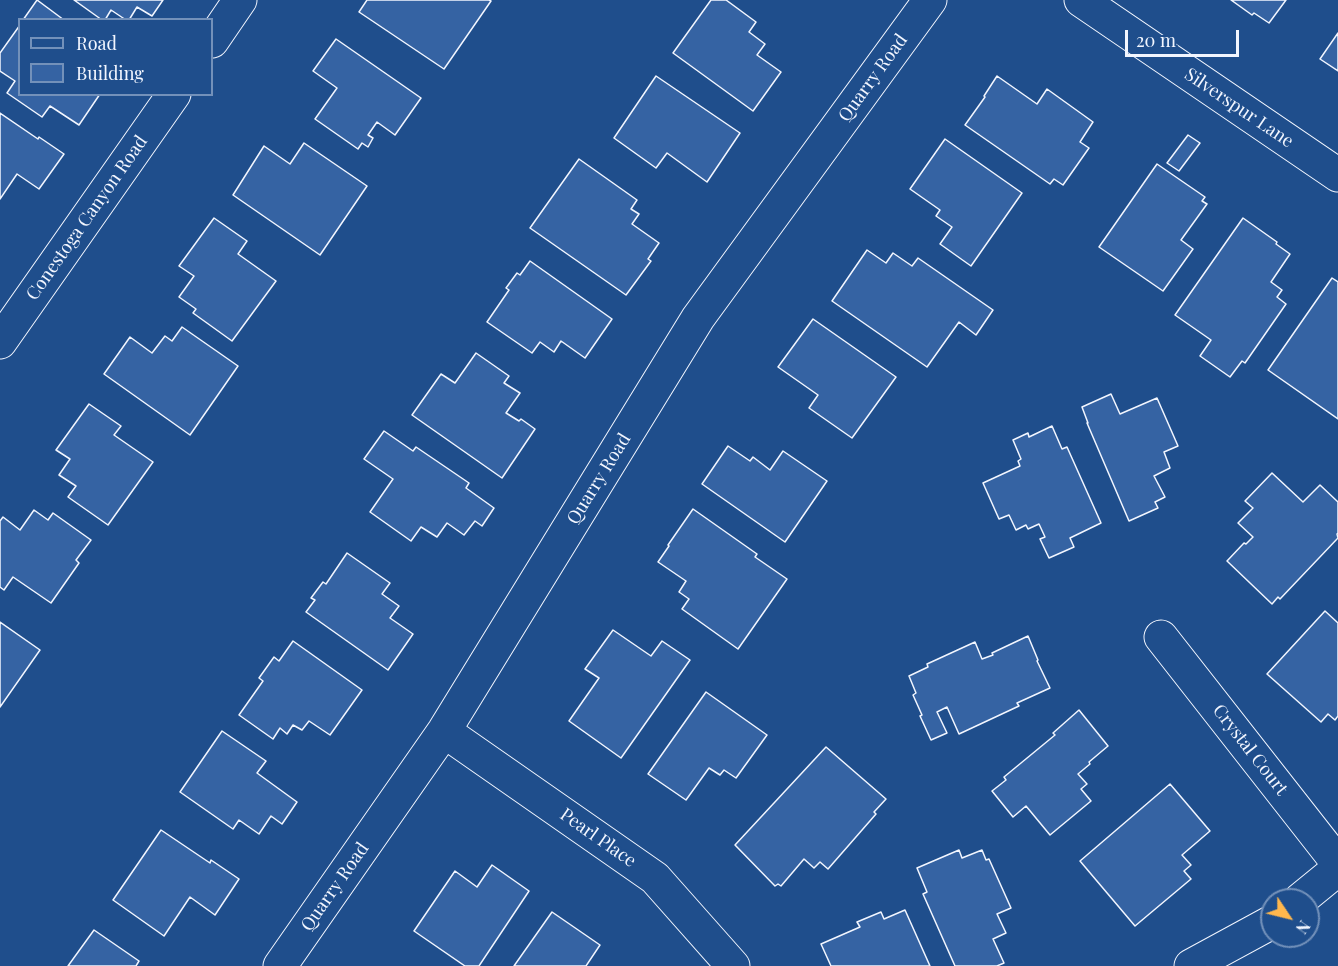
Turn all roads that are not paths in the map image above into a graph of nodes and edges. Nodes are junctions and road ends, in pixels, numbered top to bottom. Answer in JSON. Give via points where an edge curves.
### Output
{"nodes":[{"id":1,"x":240,"y":0,"type":"edge"},
{"id":2,"x":930,"y":0,"type":"edge"},
{"id":3,"x":1081,"y":0,"type":"edge"},
{"id":4,"x":213,"y":40,"type":"edge"},
{"id":5,"x":173,"y":96,"type":"edge"},
{"id":6,"x":1338,"y":175,"type":"edge"},
{"id":7,"x":0,"y":342,"type":"edge"},
{"id":8,"x":1161,"y":637,"type":"dead end"},
{"id":9,"x":444,"y":731,"type":"junction"},
{"id":10,"x":1338,"y":863,"type":"edge"},
{"id":11,"x":1338,"y":869,"type":"edge"},
{"id":12,"x":1315,"y":888,"type":"edge"},
{"id":13,"x":1260,"y":929,"type":"edge"},
{"id":14,"x":280,"y":966,"type":"edge"},
{"id":15,"x":733,"y":966,"type":"edge"},
{"id":16,"x":1191,"y":966,"type":"edge"}],
"edges":[{"from":1,"to":4,"type":"street"},
{"from":2,"to":9,"type":"street","name":"Quarry Road","via":[[698,318]]},
{"from":3,"to":6,"type":"street","name":"Silverspur Lane"},
{"from":5,"to":7,"type":"street","name":"Conestoga Canyon Road"},
{"from":8,"to":10,"type":"street","name":"Crystal Court"},
{"from":9,"to":14,"type":"street","name":"Quarry Road"},
{"from":9,"to":15,"type":"street","name":"Pearl Place","via":[[655,878]]},
{"from":11,"to":12,"type":"street"},
{"from":13,"to":16,"type":"street"}]}
